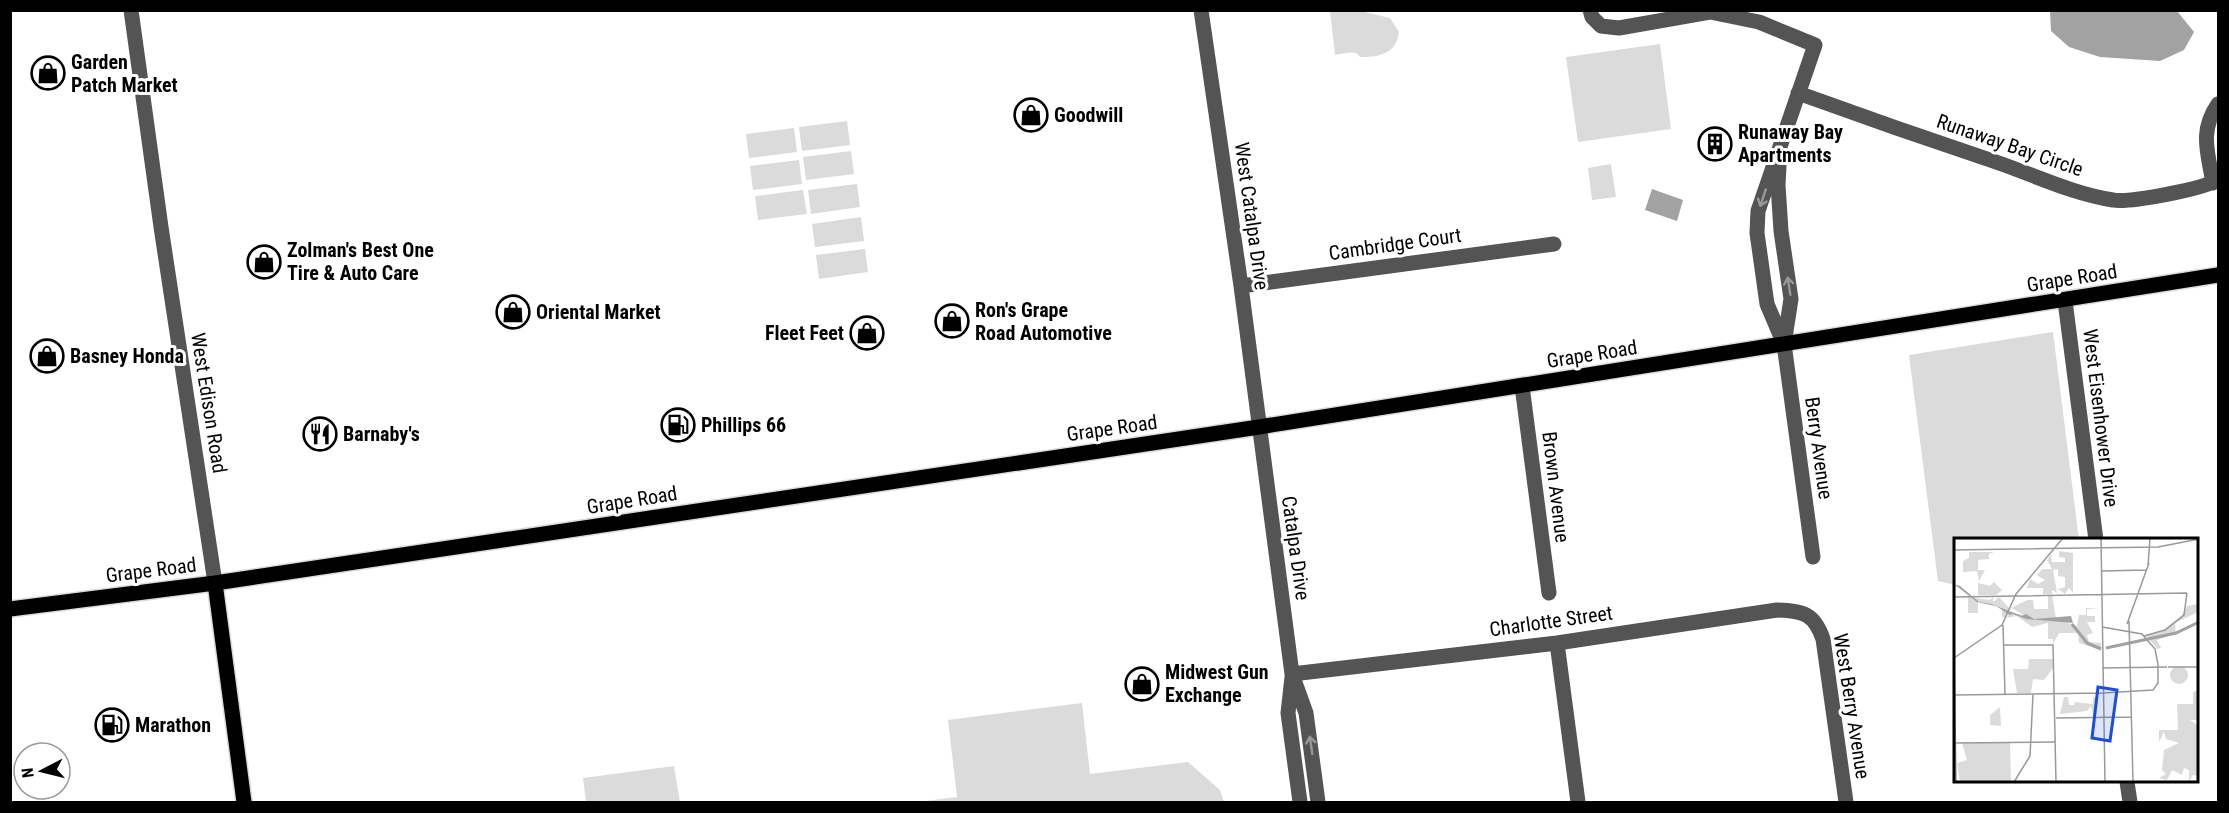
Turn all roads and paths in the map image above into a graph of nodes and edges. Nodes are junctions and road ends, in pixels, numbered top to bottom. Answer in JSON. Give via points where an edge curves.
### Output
{"nodes":[{"id":1,"x":131,"y":10,"type":"edge"},
{"id":2,"x":1201,"y":10,"type":"edge"},
{"id":3,"x":1590,"y":10,"type":"edge"},
{"id":4,"x":1798,"y":93,"type":"junction"},
{"id":5,"x":2218,"y":104,"type":"edge"},
{"id":6,"x":1781,"y":142,"type":"junction"},
{"id":7,"x":2216,"y":181,"type":"edge"},
{"id":8,"x":1554,"y":244,"type":"dead end"},
{"id":9,"x":2218,"y":275,"type":"edge"},
{"id":10,"x":1241,"y":286,"type":"junction"},
{"id":11,"x":2065,"y":301,"type":"junction"},
{"id":12,"x":1784,"y":344,"type":"junction"},
{"id":13,"x":1522,"y":386,"type":"junction"},
{"id":14,"x":1258,"y":428,"type":"junction"},
{"id":15,"x":2096,"y":538,"type":"edge"},
{"id":16,"x":1813,"y":557,"type":"dead end"},
{"id":17,"x":215,"y":583,"type":"junction"},
{"id":18,"x":1549,"y":593,"type":"dead end"},
{"id":19,"x":10,"y":609,"type":"edge"},
{"id":20,"x":1812,"y":618,"type":"joint"},
{"id":21,"x":1557,"y":642,"type":"junction"},
{"id":22,"x":1292,"y":674,"type":"junction"},
{"id":23,"x":2127,"y":783,"type":"edge"},
{"id":24,"x":244,"y":802,"type":"edge"},
{"id":25,"x":1300,"y":802,"type":"edge"},
{"id":26,"x":1318,"y":802,"type":"edge"},
{"id":27,"x":1578,"y":802,"type":"edge"},
{"id":28,"x":1846,"y":802,"type":"edge"},
{"id":29,"x":2130,"y":802,"type":"edge"}],
"edges":[{"from":1,"to":17,"type":"street","name":"West Edison Road"},
{"from":2,"to":10,"type":"street","name":"West Catalpa Drive"},
{"from":3,"to":4,"type":"street","via":[[1601,26],[1618,28],[1710,12],[1759,22],[1815,45]]},
{"from":4,"to":6,"type":"street"},
{"from":4,"to":7,"type":"street","name":"Runaway Bay Circle","via":[[2115,201],[2196,189]]},
{"from":5,"to":7,"type":"street","name":"Runaway Bay Circle","via":[[2206,127]]},
{"from":12,"to":6,"type":"street","one_way":true,"via":[[1791,299],[1778,185]]},
{"from":6,"to":12,"type":"street","one_way":true,"via":[[1758,211],[1757,233],[1767,304]]},
{"from":8,"to":10,"type":"street","name":"Cambridge Court"},
{"from":9,"to":11,"type":"main road","name":"Grape Road"},
{"from":10,"to":14,"type":"street","name":"West Catalpa Drive"},
{"from":11,"to":12,"type":"main road","name":"Grape Road"},
{"from":11,"to":15,"type":"street","name":"West Eisenhower Drive"},
{"from":12,"to":13,"type":"main road","name":"Grape Road"},
{"from":12,"to":16,"type":"street","name":"Berry Avenue"},
{"from":13,"to":14,"type":"main road","name":"Grape Road"},
{"from":13,"to":18,"type":"street","name":"Brown Avenue"},
{"from":14,"to":17,"type":"main road","name":"Grape Road"},
{"from":14,"to":22,"type":"street","name":"Catalpa Drive"},
{"from":17,"to":19,"type":"main road","name":"Grape Road"},
{"from":17,"to":24,"type":"main road","name":"West Edison Road"},
{"from":20,"to":21,"type":"street","name":"Charlotte Street","via":[[1800,612],[1777,610]]},
{"from":20,"to":28,"type":"street","name":"West Berry Avenue","via":[[1822,639]]},
{"from":21,"to":22,"type":"street","name":"Charlotte Street"},
{"from":21,"to":27,"type":"street"},
{"from":22,"to":25,"type":"street","name":"Catalpa Drive","via":[[1288,713]]},
{"from":26,"to":22,"type":"street","name":"Catalpa Drive","one_way":true,"via":[[1306,713]]},
{"from":23,"to":29,"type":"street"}]}
